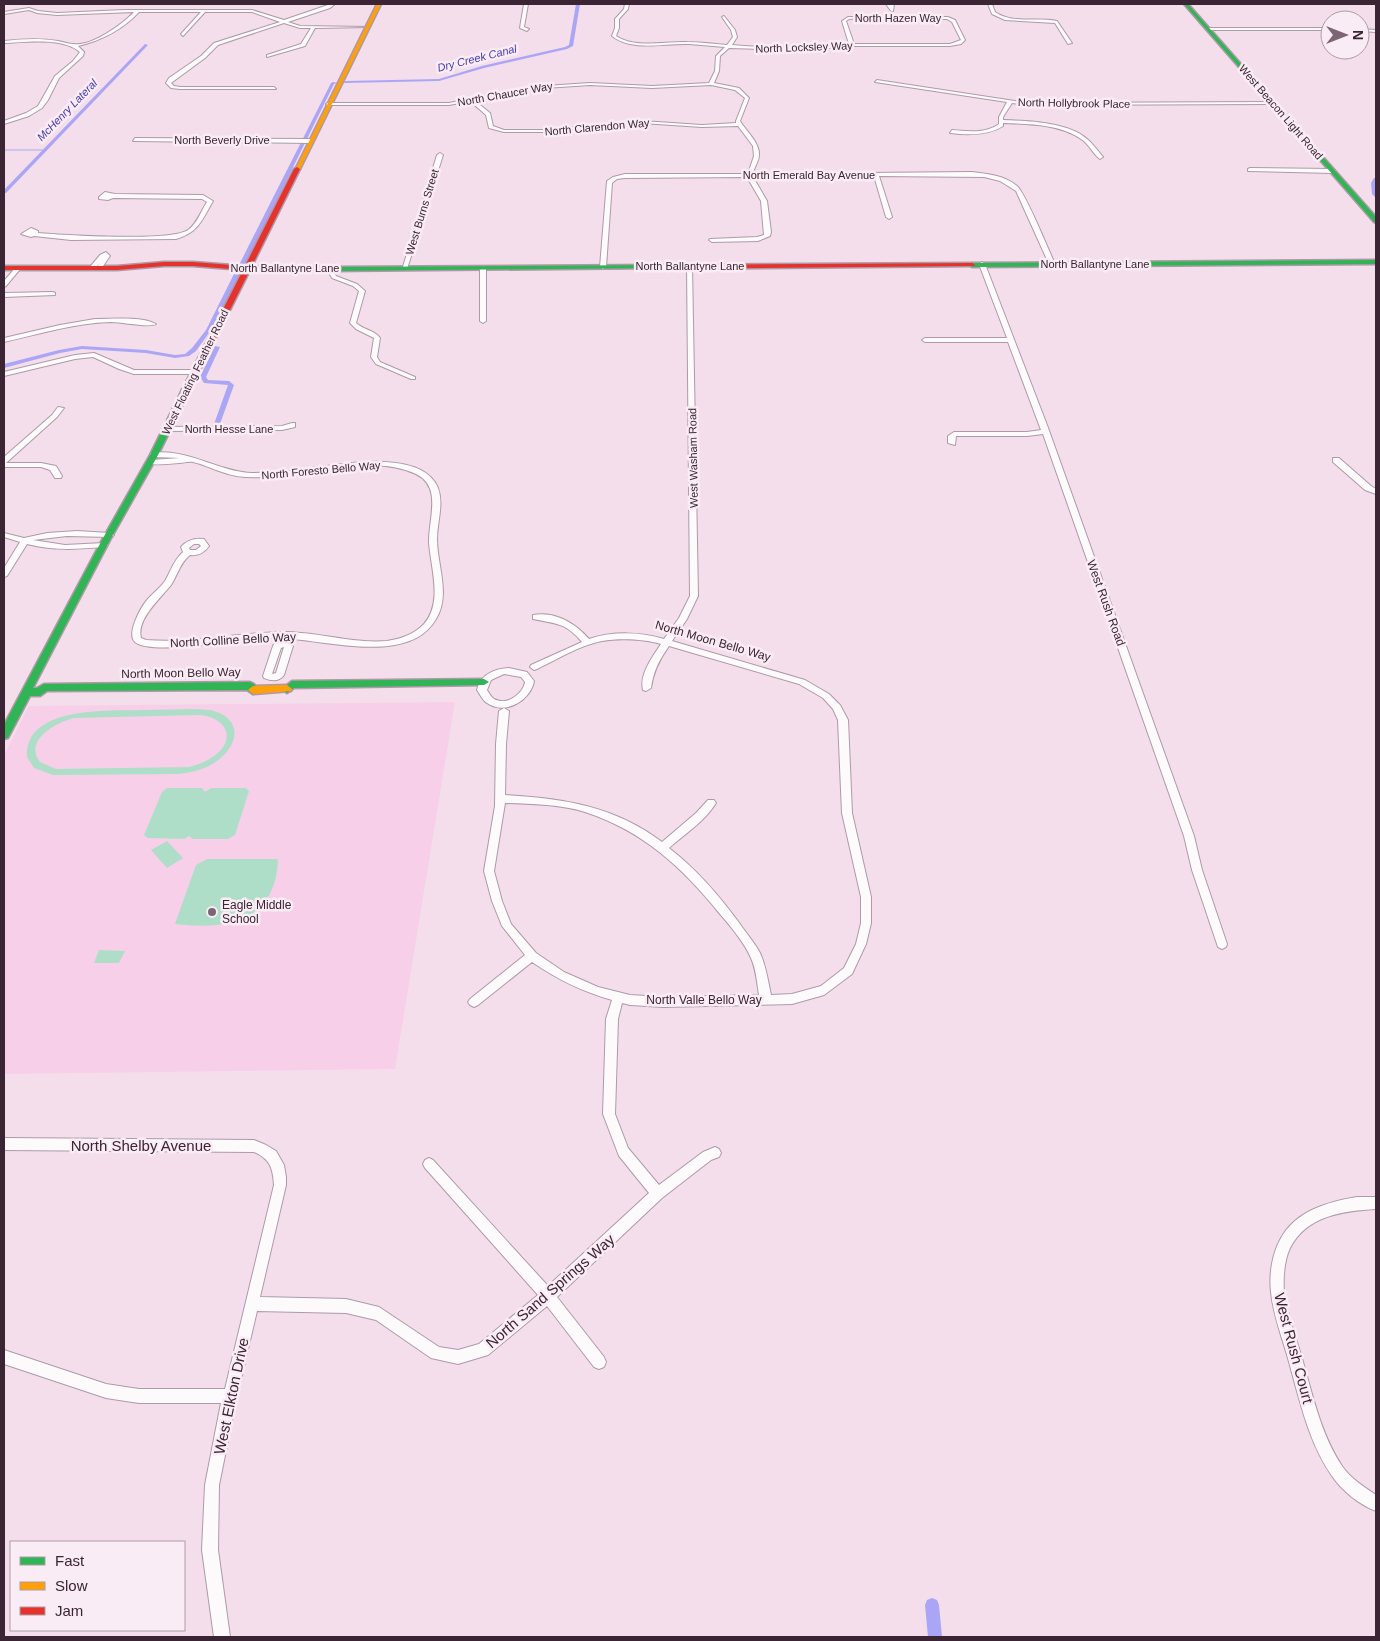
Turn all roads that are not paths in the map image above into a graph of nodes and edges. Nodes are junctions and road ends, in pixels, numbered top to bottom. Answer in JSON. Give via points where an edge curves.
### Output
{"nodes":[{"id":1,"x":30,"y":4,"type":"edge"},
{"id":2,"x":333,"y":4,"type":"edge"},
{"id":3,"x":379,"y":4,"type":"edge"},
{"id":4,"x":627,"y":4,"type":"edge"},
{"id":5,"x":888,"y":4,"type":"edge"},
{"id":6,"x":892,"y":4,"type":"edge"},
{"id":7,"x":990,"y":4,"type":"edge"},
{"id":8,"x":1186,"y":4,"type":"edge"},
{"id":9,"x":528,"y":5,"type":"edge"},
{"id":10,"x":29,"y":9,"type":"junction"},
{"id":11,"x":892,"y":10,"type":"junction"},
{"id":12,"x":138,"y":11,"type":"junction"},
{"id":13,"x":204,"y":11,"type":"junction"},
{"id":14,"x":4,"y":13,"type":"edge"},
{"id":15,"x":724,"y":17,"type":"dead end"},
{"id":16,"x":895,"y":17,"type":"junction"},
{"id":17,"x":284,"y":22,"type":"junction"},
{"id":18,"x":314,"y":27,"type":"junction"},
{"id":19,"x":367,"y":27,"type":"junction"},
{"id":20,"x":1208,"y":29,"type":"junction"},
{"id":21,"x":1320,"y":29,"type":"edge"},
{"id":22,"x":527,"y":30,"type":"dead end"},
{"id":23,"x":183,"y":35,"type":"dead end"},
{"id":24,"x":4,"y":42,"type":"edge"},
{"id":25,"x":959,"y":44,"type":"joint"},
{"id":26,"x":1070,"y":44,"type":"dead end"},
{"id":27,"x":852,"y":45,"type":"junction"},
{"id":28,"x":75,"y":46,"type":"junction"},
{"id":29,"x":729,"y":47,"type":"junction"},
{"id":30,"x":269,"y":56,"type":"dead end"},
{"id":31,"x":877,"y":82,"type":"dead end"},
{"id":32,"x":711,"y":84,"type":"junction"},
{"id":33,"x":274,"y":88,"type":"dead end"},
{"id":34,"x":471,"y":100,"type":"junction"},
{"id":35,"x":1010,"y":102,"type":"junction"},
{"id":36,"x":1273,"y":103,"type":"junction"},
{"id":37,"x":328,"y":104,"type":"junction"},
{"id":38,"x":1001,"y":121,"type":"junction"},
{"id":39,"x":4,"y":123,"type":"edge"},
{"id":40,"x":740,"y":124,"type":"junction"},
{"id":41,"x":952,"y":132,"type":"dead end"},
{"id":42,"x":135,"y":140,"type":"dead end"},
{"id":43,"x":310,"y":141,"type":"junction"},
{"id":44,"x":440,"y":155,"type":"dead end"},
{"id":45,"x":1100,"y":157,"type":"dead end"},
{"id":46,"x":1250,"y":170,"type":"dead end"},
{"id":47,"x":1332,"y":171,"type":"junction"},
{"id":48,"x":876,"y":175,"type":"junction"},
{"id":49,"x":750,"y":176,"type":"junction"},
{"id":50,"x":113,"y":196,"type":"dead end"},
{"id":51,"x":889,"y":217,"type":"dead end"},
{"id":52,"x":1376,"y":221,"type":"edge"},
{"id":53,"x":35,"y":234,"type":"dead end"},
{"id":54,"x":118,"y":238,"type":"junction"},
{"id":55,"x":712,"y":240,"type":"dead end"},
{"id":56,"x":1376,"y":262,"type":"edge"},
{"id":57,"x":982,"y":264,"type":"junction"},
{"id":58,"x":1052,"y":264,"type":"junction"},
{"id":59,"x":689,"y":266,"type":"junction"},
{"id":60,"x":603,"y":267,"type":"junction"},
{"id":61,"x":4,"y":268,"type":"edge"},
{"id":62,"x":18,"y":268,"type":"junction"},
{"id":63,"x":95,"y":268,"type":"junction"},
{"id":64,"x":404,"y":268,"type":"junction"},
{"id":65,"x":483,"y":268,"type":"junction"},
{"id":66,"x":246,"y":269,"type":"junction"},
{"id":67,"x":330,"y":269,"type":"junction"},
{"id":68,"x":4,"y":285,"type":"edge"},
{"id":69,"x":54,"y":294,"type":"dead end"},
{"id":70,"x":4,"y":295,"type":"edge"},
{"id":71,"x":483,"y":322,"type":"dead end"},
{"id":72,"x":153,"y":324,"type":"dead end"},
{"id":73,"x":4,"y":340,"type":"edge"},
{"id":74,"x":925,"y":340,"type":"dead end"},
{"id":75,"x":1010,"y":340,"type":"junction"},
{"id":76,"x":196,"y":372,"type":"junction"},
{"id":77,"x":4,"y":374,"type":"edge"},
{"id":78,"x":413,"y":378,"type":"dead end"},
{"id":79,"x":60,"y":408,"type":"dead end"},
{"id":80,"x":292,"y":425,"type":"dead end"},
{"id":81,"x":167,"y":429,"type":"junction"},
{"id":82,"x":1045,"y":432,"type":"junction"},
{"id":83,"x":952,"y":443,"type":"dead end"},
{"id":84,"x":152,"y":459,"type":"junction"},
{"id":85,"x":1336,"y":460,"type":"dead end"},
{"id":86,"x":4,"y":463,"type":"edge"},
{"id":87,"x":58,"y":476,"type":"dead end"},
{"id":88,"x":1376,"y":492,"type":"edge"},
{"id":89,"x":4,"y":535,"type":"edge"},
{"id":90,"x":25,"y":540,"type":"junction"},
{"id":91,"x":107,"y":540,"type":"junction"},
{"id":92,"x":188,"y":552,"type":"dead end"},
{"id":93,"x":4,"y":574,"type":"edge"},
{"id":94,"x":536,"y":617,"type":"dead end"},
{"id":95,"x":418,"y":634,"type":"joint"},
{"id":96,"x":286,"y":640,"type":"junction"},
{"id":97,"x":586,"y":642,"type":"junction"},
{"id":98,"x":668,"y":642,"type":"junction"},
{"id":99,"x":534,"y":667,"type":"junction"},
{"id":100,"x":514,"y":671,"type":"junction"},
{"id":101,"x":528,"y":679,"type":"junction"},
{"id":102,"x":271,"y":684,"type":"junction"},
{"id":103,"x":483,"y":686,"type":"junction"},
{"id":104,"x":646,"y":688,"type":"dead end"},
{"id":105,"x":34,"y":692,"type":"junction"},
{"id":106,"x":501,"y":707,"type":"junction"},
{"id":107,"x":4,"y":735,"type":"edge"},
{"id":108,"x":501,"y":799,"type":"junction"},
{"id":109,"x":711,"y":803,"type":"dead end"},
{"id":110,"x":663,"y":847,"type":"junction"},
{"id":111,"x":1222,"y":944,"type":"dead end"},
{"id":112,"x":532,"y":956,"type":"junction"},
{"id":113,"x":848,"y":971,"type":"joint"},
{"id":114,"x":618,"y":998,"type":"junction"},
{"id":115,"x":766,"y":1000,"type":"junction"},
{"id":116,"x":474,"y":1002,"type":"dead end"},
{"id":117,"x":4,"y":1144,"type":"edge"},
{"id":118,"x":715,"y":1153,"type":"dead end"},
{"id":119,"x":275,"y":1159,"type":"joint"},
{"id":120,"x":429,"y":1164,"type":"dead end"},
{"id":121,"x":658,"y":1194,"type":"junction"},
{"id":122,"x":1376,"y":1203,"type":"edge"},
{"id":123,"x":548,"y":1296,"type":"junction"},
{"id":124,"x":252,"y":1304,"type":"junction"},
{"id":125,"x":4,"y":1357,"type":"edge"},
{"id":126,"x":599,"y":1362,"type":"dead end"},
{"id":127,"x":230,"y":1396,"type":"junction"},
{"id":128,"x":1376,"y":1504,"type":"edge"},
{"id":129,"x":222,"y":1637,"type":"edge"}],
"edges":[{"from":1,"to":10,"type":"street"},
{"from":2,"to":17,"type":"street"},
{"from":3,"to":19,"type":"main road","name":"West Floating Feather Road"},
{"from":4,"to":29,"type":"street","name":"North Locksley Way","via":[[617,19],[614,36],[620,40],[644,45],[688,43]]},
{"from":5,"to":11,"type":"street"},
{"from":6,"to":11,"type":"street"},
{"from":7,"to":26,"type":"street","via":[[992,13],[1001,18],[1056,22]]},
{"from":8,"to":20,"type":"main road","name":"West Beacon Light Road"},
{"from":9,"to":22,"type":"street","via":[[522,28]]},
{"from":10,"to":12,"type":"street","via":[[54,14]]},
{"from":10,"to":14,"type":"street"},
{"from":11,"to":16,"type":"street"},
{"from":12,"to":13,"type":"street"},
{"from":12,"to":28,"type":"street","via":[[126,25],[112,34]]},
{"from":13,"to":17,"type":"street","via":[[255,12]]},
{"from":13,"to":23,"type":"street"},
{"from":15,"to":29,"type":"street","via":[[734,33]]},
{"from":16,"to":25,"type":"street","name":"North Hazen Way","via":[[948,18],[954,22],[963,40]]},
{"from":16,"to":27,"type":"street","name":"North Hazen Way","via":[[848,18],[844,21]]},
{"from":17,"to":18,"type":"street"},
{"from":17,"to":33,"type":"street","via":[[216,44],[204,58],[168,83],[184,88]]},
{"from":18,"to":19,"type":"street"},
{"from":18,"to":30,"type":"street","via":[[303,45]]},
{"from":19,"to":37,"type":"main road","name":"West Floating Feather Road"},
{"from":20,"to":21,"type":"street"},
{"from":20,"to":36,"type":"main road","name":"West Beacon Light Road"},
{"from":24,"to":28,"type":"street","via":[[50,42]]},
{"from":25,"to":27,"type":"street","name":"North Locksley Way"},
{"from":27,"to":29,"type":"street","name":"North Locksley Way","via":[[807,49]]},
{"from":28,"to":39,"type":"street","via":[[81,55],[55,79],[43,104]]},
{"from":29,"to":32,"type":"street","via":[[718,56],[717,71]]},
{"from":31,"to":35,"type":"street","name":"North Hollybrook Place"},
{"from":32,"to":34,"type":"street","name":"North Chaucer Way","via":[[652,87],[560,85]]},
{"from":32,"to":40,"type":"street","name":"North Chaucer Way","via":[[732,88],[746,96]]},
{"from":34,"to":37,"type":"street","name":"North Chaucer Way","via":[[437,104]]},
{"from":34,"to":40,"type":"street","name":"North Clarendon Way","via":[[488,114],[491,127],[499,130],[562,131],[648,122],[702,126]]},
{"from":35,"to":36,"type":"street","name":"North Hollybrook Place"},
{"from":35,"to":38,"type":"street"},
{"from":36,"to":47,"type":"main road","name":"West Beacon Light Road"},
{"from":37,"to":43,"type":"main road","name":"West Floating Feather Road"},
{"from":38,"to":41,"type":"street","via":[[1000,127],[994,130]]},
{"from":38,"to":45,"type":"street","via":[[1068,131],[1085,139]]},
{"from":40,"to":49,"type":"street","via":[[757,150]]},
{"from":42,"to":43,"type":"street","name":"North Beverly Drive"},
{"from":43,"to":66,"type":"main road","name":"West Floating Feather Road"},
{"from":44,"to":64,"type":"street","name":"West Burns Street"},
{"from":46,"to":47,"type":"street"},
{"from":47,"to":52,"type":"main road","name":"West Beacon Light Road"},
{"from":48,"to":49,"type":"street","name":"North Emerald Bay Avenue"},
{"from":48,"to":51,"type":"street"},
{"from":48,"to":58,"type":"street","name":"North Emerald Bay Avenue","via":[[972,174],[1003,180],[1018,190]]},
{"from":49,"to":55,"type":"street","via":[[764,201],[767,236]]},
{"from":49,"to":60,"type":"street","name":"North Emerald Bay Avenue","via":[[615,178],[610,182]]},
{"from":50,"to":54,"type":"street","via":[[208,198],[210,201],[195,229],[183,236]]},
{"from":53,"to":54,"type":"street"},
{"from":54,"to":63,"type":"street"},
{"from":56,"to":58,"type":"main road","name":"North Ballantyne Lane"},
{"from":57,"to":58,"type":"main road","name":"North Ballantyne Lane"},
{"from":57,"to":59,"type":"main road","name":"North Ballantyne Lane"},
{"from":57,"to":75,"type":"street","name":"West Rush Road"},
{"from":59,"to":60,"type":"main road","name":"North Ballantyne Lane"},
{"from":59,"to":98,"type":"street","name":"West Washam Road","via":[[694,596],[690,609]]},
{"from":60,"to":65,"type":"main road","name":"North Ballantyne Lane"},
{"from":61,"to":62,"type":"main road","name":"North Ballantyne Lane"},
{"from":62,"to":63,"type":"main road","name":"North Ballantyne Lane"},
{"from":62,"to":68,"type":"street"},
{"from":63,"to":66,"type":"main road","name":"North Ballantyne Lane","via":[[173,264]]},
{"from":64,"to":65,"type":"main road","name":"North Ballantyne Lane"},
{"from":64,"to":67,"type":"main road","name":"North Ballantyne Lane"},
{"from":65,"to":71,"type":"street"},
{"from":66,"to":67,"type":"main road","name":"North Ballantyne Lane"},
{"from":66,"to":76,"type":"main road","name":"West Floating Feather Road"},
{"from":67,"to":78,"type":"street","via":[[334,277],[362,291],[353,323],[358,329],[378,338],[374,356],[378,363]]},
{"from":69,"to":70,"type":"street"},
{"from":72,"to":73,"type":"street","via":[[121,320],[79,322]]},
{"from":74,"to":75,"type":"street"},
{"from":75,"to":82,"type":"street","name":"West Rush Road"},
{"from":76,"to":77,"type":"street","via":[[134,372],[94,354]]},
{"from":76,"to":81,"type":"main road","name":"West Floating Feather Road"},
{"from":79,"to":86,"type":"street"},
{"from":80,"to":81,"type":"street","name":"North Hesse Lane","via":[[282,428]]},
{"from":81,"to":84,"type":"main road","name":"West Floating Feather Road"},
{"from":82,"to":83,"type":"street","via":[[954,434]]},
{"from":82,"to":111,"type":"street","name":"West Rush Road","via":[[1189,836]]},
{"from":84,"to":91,"type":"main road","name":"West Floating Feather Road"},
{"from":84,"to":95,"type":"street","name":"North Foresto Bello Way","via":[[194,459],[244,475],[292,474],[388,464],[426,477],[435,488],[437,502],[433,533],[438,586],[434,614]]},
{"from":85,"to":88,"type":"street"},
{"from":86,"to":87,"type":"street","via":[[41,465],[53,468]]},
{"from":89,"to":90,"type":"street"},
{"from":90,"to":91,"type":"street","via":[[65,547]]},
{"from":90,"to":91,"type":"street","via":[[46,533],[64,532]]},
{"from":90,"to":93,"type":"street"},
{"from":91,"to":105,"type":"main road","name":"West Floating Feather Road"},
{"from":92,"to":96,"type":"street","name":"North Colline Bello Way","via":[[178,560],[165,587],[149,603],[136,630],[138,640],[152,644]]},
{"from":94,"to":97,"type":"street","via":[[567,622]]},
{"from":95,"to":96,"type":"street","name":"North Colline Bello Way","via":[[401,641],[380,643]]},
{"from":96,"to":102,"type":"street","via":[[289,646],[280,675]]},
{"from":97,"to":98,"type":"street","name":"North Moon Bello Way","via":[[633,636]]},
{"from":97,"to":99,"type":"street","name":"North Moon Bello Way"},
{"from":98,"to":104,"type":"street","name":"West Washam Road","via":[[648,673]]},
{"from":98,"to":113,"type":"street","name":"North Moon Bello Way","via":[[802,682],[826,696],[837,708],[845,746],[846,813],[866,896],[866,923],[861,944]]},
{"from":99,"to":100,"type":"street","name":"North Moon Bello Way"},
{"from":99,"to":101,"type":"street"},
{"from":100,"to":101,"type":"street"},
{"from":100,"to":103,"type":"street","via":[[494,674]]},
{"from":101,"to":106,"type":"street","via":[[528,692]]},
{"from":102,"to":103,"type":"main road","via":[[287,689],[289,694]]},
{"from":102,"to":105,"type":"main road","name":"North Moon Bello Way","via":[[247,694],[40,696]]},
{"from":103,"to":106,"type":"street","via":[[487,698]]},
{"from":105,"to":107,"type":"main road","name":"West Floating Feather Road"},
{"from":106,"to":108,"type":"street","name":"North Valle Bello Way"},
{"from":108,"to":110,"type":"street","via":[[533,798],[578,807],[614,819]]},
{"from":108,"to":112,"type":"street","name":"North Valle Bello Way","via":[[489,872],[496,901],[507,926]]},
{"from":109,"to":110,"type":"street"},
{"from":110,"to":115,"type":"street","via":[[694,874],[744,938],[760,968]]},
{"from":112,"to":114,"type":"street","name":"North Valle Bello Way","via":[[560,976]]},
{"from":112,"to":116,"type":"street"},
{"from":113,"to":115,"type":"street","name":"North Valle Bello Way","via":[[824,990],[792,999]]},
{"from":114,"to":115,"type":"street","name":"North Valle Bello Way","via":[[663,1002]]},
{"from":114,"to":121,"type":"street","via":[[612,1020],[609,1114],[623,1152]]},
{"from":117,"to":119,"type":"street","name":"North Shelby Avenue","via":[[254,1146],[266,1150]]},
{"from":118,"to":121,"type":"street","name":"North Sand Springs Way"},
{"from":119,"to":124,"type":"street","name":"West Elkton Drive","via":[[280,1171],[280,1185]]},
{"from":120,"to":123,"type":"street"},
{"from":121,"to":123,"type":"street","name":"North Sand Springs Way"},
{"from":122,"to":128,"type":"street","name":"West Rush Court","via":[[1325,1210],[1301,1223],[1281,1254],[1277,1282],[1282,1312],[1318,1437],[1336,1472]]},
{"from":123,"to":124,"type":"street","name":"North Sand Springs Way","via":[[483,1350],[458,1357],[436,1353],[379,1314],[346,1306]]},
{"from":123,"to":126,"type":"street"},
{"from":124,"to":127,"type":"street","name":"West Elkton Drive"},
{"from":125,"to":127,"type":"street","via":[[106,1391],[139,1396]]},
{"from":127,"to":129,"type":"street","name":"West Elkton Drive","via":[[212,1485],[210,1550]]}]}
